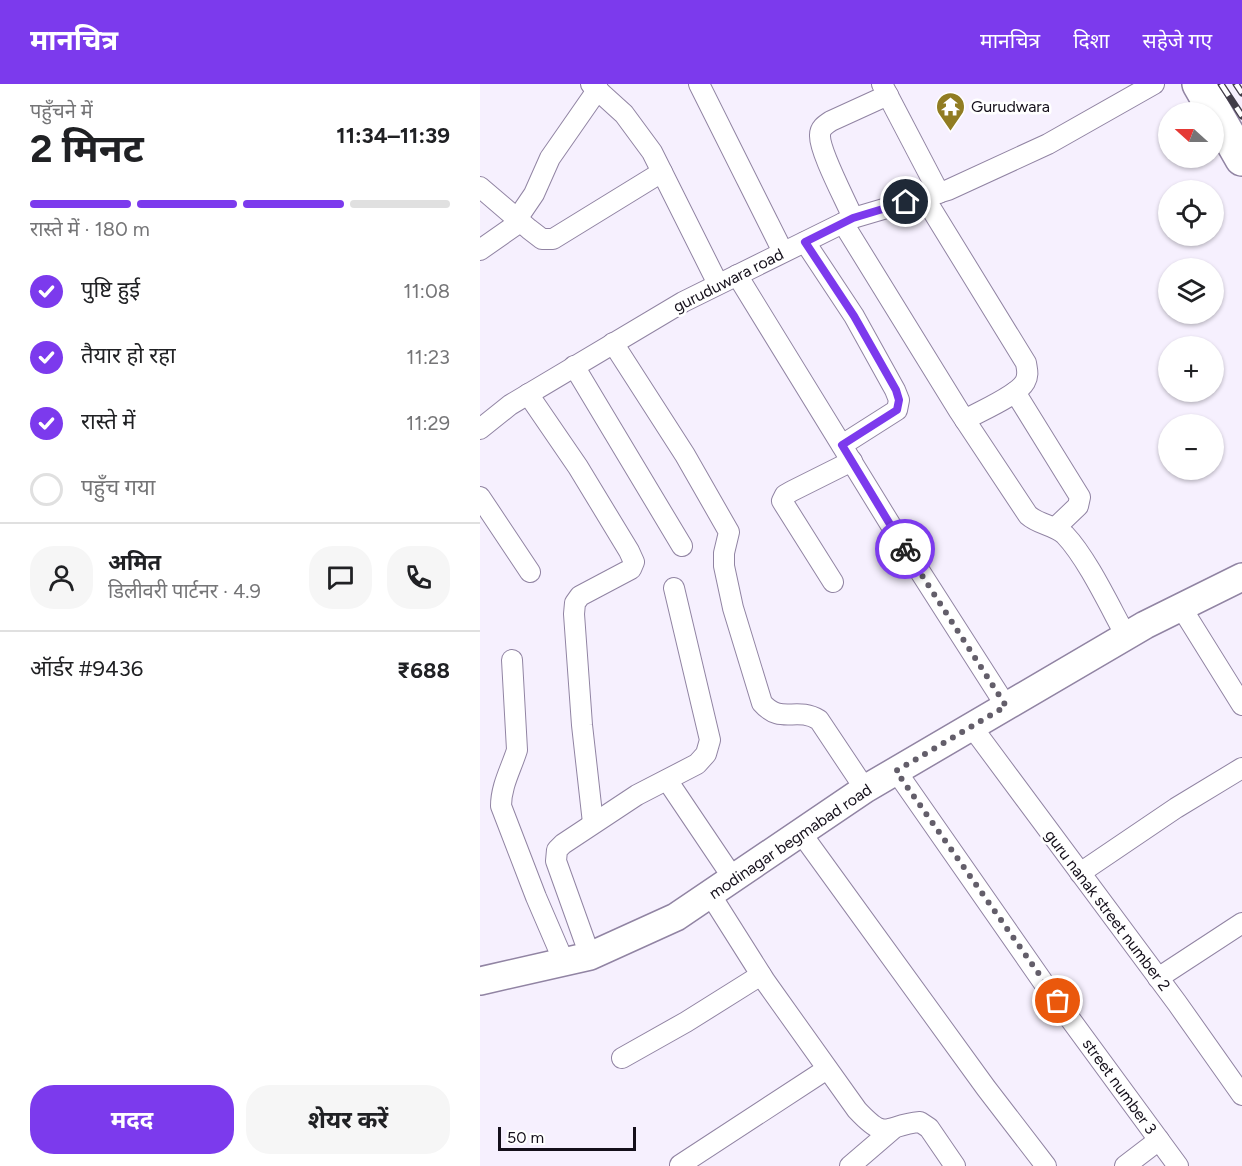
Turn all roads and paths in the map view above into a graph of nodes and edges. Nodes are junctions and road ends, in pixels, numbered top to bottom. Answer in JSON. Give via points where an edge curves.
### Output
{"nodes":[{"id":1,"x":699,"y":84,"type":"edge"},
{"id":2,"x":1154,"y":84,"type":"edge"},
{"id":3,"x":1199,"y":84,"type":"edge"},
{"id":4,"x":595,"y":87,"type":"edge"},
{"id":5,"x":885,"y":89,"type":"edge"},
{"id":6,"x":1242,"y":159,"type":"edge"},
{"id":7,"x":662,"y":172,"type":"junction"},
{"id":8,"x":480,"y":187,"type":"edge"},
{"id":9,"x":931,"y":195,"type":"junction"},
{"id":10,"x":848,"y":220,"type":"junction"},
{"id":11,"x":519,"y":221,"type":"junction"},
{"id":12,"x":805,"y":242,"type":"junction"},
{"id":13,"x":481,"y":248,"type":"edge"},
{"id":14,"x":783,"y":252,"type":"junction"},
{"id":15,"x":737,"y":275,"type":"junction"},
{"id":16,"x":718,"y":284,"type":"junction"},
{"id":17,"x":613,"y":343,"type":"junction"},
{"id":18,"x":574,"y":366,"type":"junction"},
{"id":19,"x":1015,"y":392,"type":"junction"},
{"id":20,"x":528,"y":394,"type":"junction"},
{"id":21,"x":964,"y":420,"type":"junction"},
{"id":22,"x":480,"y":429,"type":"edge"},
{"id":23,"x":847,"y":453,"type":"junction"},
{"id":24,"x":480,"y":497,"type":"edge"},
{"id":25,"x":1055,"y":528,"type":"junction"},
{"id":26,"x":682,"y":546,"type":"dead end"},
{"id":27,"x":530,"y":572,"type":"dead end"},
{"id":28,"x":1242,"y":577,"type":"edge"},
{"id":29,"x":833,"y":582,"type":"dead end"},
{"id":30,"x":674,"y":588,"type":"dead end"},
{"id":31,"x":1181,"y":608,"type":"junction"},
{"id":32,"x":1126,"y":636,"type":"junction"},
{"id":33,"x":512,"y":660,"type":"dead end"},
{"id":34,"x":1242,"y":705,"type":"edge"},
{"id":35,"x":1006,"y":706,"type":"junction"},
{"id":36,"x":972,"y":727,"type":"junction"},
{"id":37,"x":1242,"y":768,"type":"edge"},
{"id":38,"x":896,"y":771,"type":"junction"},
{"id":39,"x":667,"y":780,"type":"junction"},
{"id":40,"x":865,"y":789,"type":"junction"},
{"id":41,"x":593,"y":824,"type":"junction"},
{"id":42,"x":801,"y":832,"type":"junction"},
{"id":43,"x":1080,"y":873,"type":"junction"},
{"id":44,"x":733,"y":878,"type":"junction"},
{"id":45,"x":710,"y":894,"type":"junction"},
{"id":46,"x":1242,"y":923,"type":"edge"},
{"id":47,"x":590,"y":956,"type":"junction"},
{"id":48,"x":564,"y":962,"type":"junction"},
{"id":49,"x":762,"y":975,"type":"junction"},
{"id":50,"x":1158,"y":978,"type":"junction"},
{"id":51,"x":480,"y":981,"type":"edge"},
{"id":52,"x":622,"y":1058,"type":"dead end"},
{"id":53,"x":828,"y":1069,"type":"junction"},
{"id":54,"x":1242,"y":1095,"type":"edge"},
{"id":55,"x":892,"y":1130,"type":"junction"},
{"id":56,"x":1159,"y":1140,"type":"junction"},
{"id":57,"x":680,"y":1165,"type":"edge"},
{"id":58,"x":850,"y":1166,"type":"edge"},
{"id":59,"x":955,"y":1166,"type":"edge"},
{"id":60,"x":1046,"y":1166,"type":"edge"},
{"id":61,"x":1125,"y":1166,"type":"edge"},
{"id":62,"x":1178,"y":1166,"type":"edge"}],
"edges":[{"from":1,"to":14,"type":"street"},
{"from":2,"to":9,"type":"street","name":"guruduwara road","via":[[1048,144]]},
{"from":3,"to":6,"type":"highway"},
{"from":4,"to":7,"type":"street","via":[[624,114]]},
{"from":4,"to":11,"type":"street","via":[[550,158]]},
{"from":5,"to":9,"type":"street"},
{"from":5,"to":10,"type":"street","via":[[823,126],[820,135]]},
{"from":7,"to":11,"type":"street","via":[[553,239],[543,239]]},
{"from":7,"to":16,"type":"street"},
{"from":8,"to":11,"type":"street"},
{"from":9,"to":10,"type":"street","name":"guruduwara road"},
{"from":9,"to":19,"type":"street","via":[[1026,363],[1025,383]]},
{"from":10,"to":12,"type":"street","name":"guruduwara road"},
{"from":10,"to":21,"type":"street"},
{"from":11,"to":13,"type":"street"},
{"from":12,"to":14,"type":"street","name":"guruduwara road"},
{"from":12,"to":23,"type":"street","via":[[854,316],[899,400],[897,410]]},
{"from":14,"to":15,"type":"street","name":"guruduwara road"},
{"from":15,"to":16,"type":"street","name":"guruduwara road"},
{"from":15,"to":23,"type":"street"},
{"from":16,"to":17,"type":"street","name":"guruduwara road"},
{"from":17,"to":18,"type":"street","name":"guruduwara road"},
{"from":17,"to":40,"type":"street","via":[[729,532],[724,566],[762,703],[770,712],[809,714],[819,720]]},
{"from":18,"to":20,"type":"street","name":"guruduwara road"},
{"from":18,"to":26,"type":"street"},
{"from":19,"to":21,"type":"street"},
{"from":19,"to":25,"type":"street","via":[[1080,498],[1078,506]]},
{"from":20,"to":22,"type":"street","name":"guruduwara road"},
{"from":20,"to":41,"type":"street","via":[[578,467],[634,562],[631,569],[580,596],[573,614]]},
{"from":21,"to":25,"type":"street","via":[[1028,515],[1035,522]]},
{"from":23,"to":29,"type":"street","via":[[785,495],[782,501]]},
{"from":23,"to":35,"type":"street"},
{"from":24,"to":27,"type":"street"},
{"from":25,"to":32,"type":"street","via":[[1086,566]]},
{"from":28,"to":31,"type":"street","name":"modinagar begmabad road"},
{"from":30,"to":39,"type":"street","via":[[710,740],[706,754],[697,764]]},
{"from":31,"to":32,"type":"street","name":"modinagar begmabad road"},
{"from":31,"to":34,"type":"street"},
{"from":32,"to":35,"type":"street","name":"modinagar begmabad road"},
{"from":33,"to":48,"type":"street","via":[[517,750],[501,806]]},
{"from":35,"to":36,"type":"street","name":"modinagar begmabad road"},
{"from":36,"to":38,"type":"street","name":"modinagar begmabad road"},
{"from":36,"to":43,"type":"street","name":"guru nanak street number 2"},
{"from":37,"to":43,"type":"street"},
{"from":38,"to":40,"type":"street","name":"modinagar begmabad road"},
{"from":38,"to":56,"type":"street","name":"street number 3"},
{"from":39,"to":41,"type":"street"},
{"from":39,"to":44,"type":"street"},
{"from":40,"to":42,"type":"street","name":"modinagar begmabad road"},
{"from":41,"to":47,"type":"street","via":[[563,844],[555,861]]},
{"from":42,"to":44,"type":"street","name":"modinagar begmabad road"},
{"from":42,"to":60,"type":"street"},
{"from":43,"to":50,"type":"street","name":"guru nanak street number 2"},
{"from":44,"to":45,"type":"street","name":"modinagar begmabad road"},
{"from":45,"to":47,"type":"street","name":"modinagar begmabad road","via":[[676,917]]},
{"from":45,"to":49,"type":"street"},
{"from":46,"to":50,"type":"street"},
{"from":47,"to":48,"type":"street","name":"modinagar begmabad road"},
{"from":48,"to":51,"type":"street","name":"modinagar begmabad road"},
{"from":49,"to":52,"type":"street"},
{"from":49,"to":53,"type":"street"},
{"from":50,"to":54,"type":"street","name":"guru nanak street number 2"},
{"from":53,"to":55,"type":"street","via":[[872,1127]]},
{"from":53,"to":57,"type":"street"},
{"from":55,"to":58,"type":"street"},
{"from":55,"to":59,"type":"street","via":[[920,1122],[929,1128]]},
{"from":56,"to":61,"type":"street"},
{"from":56,"to":62,"type":"street","name":"street number 3"}]}
